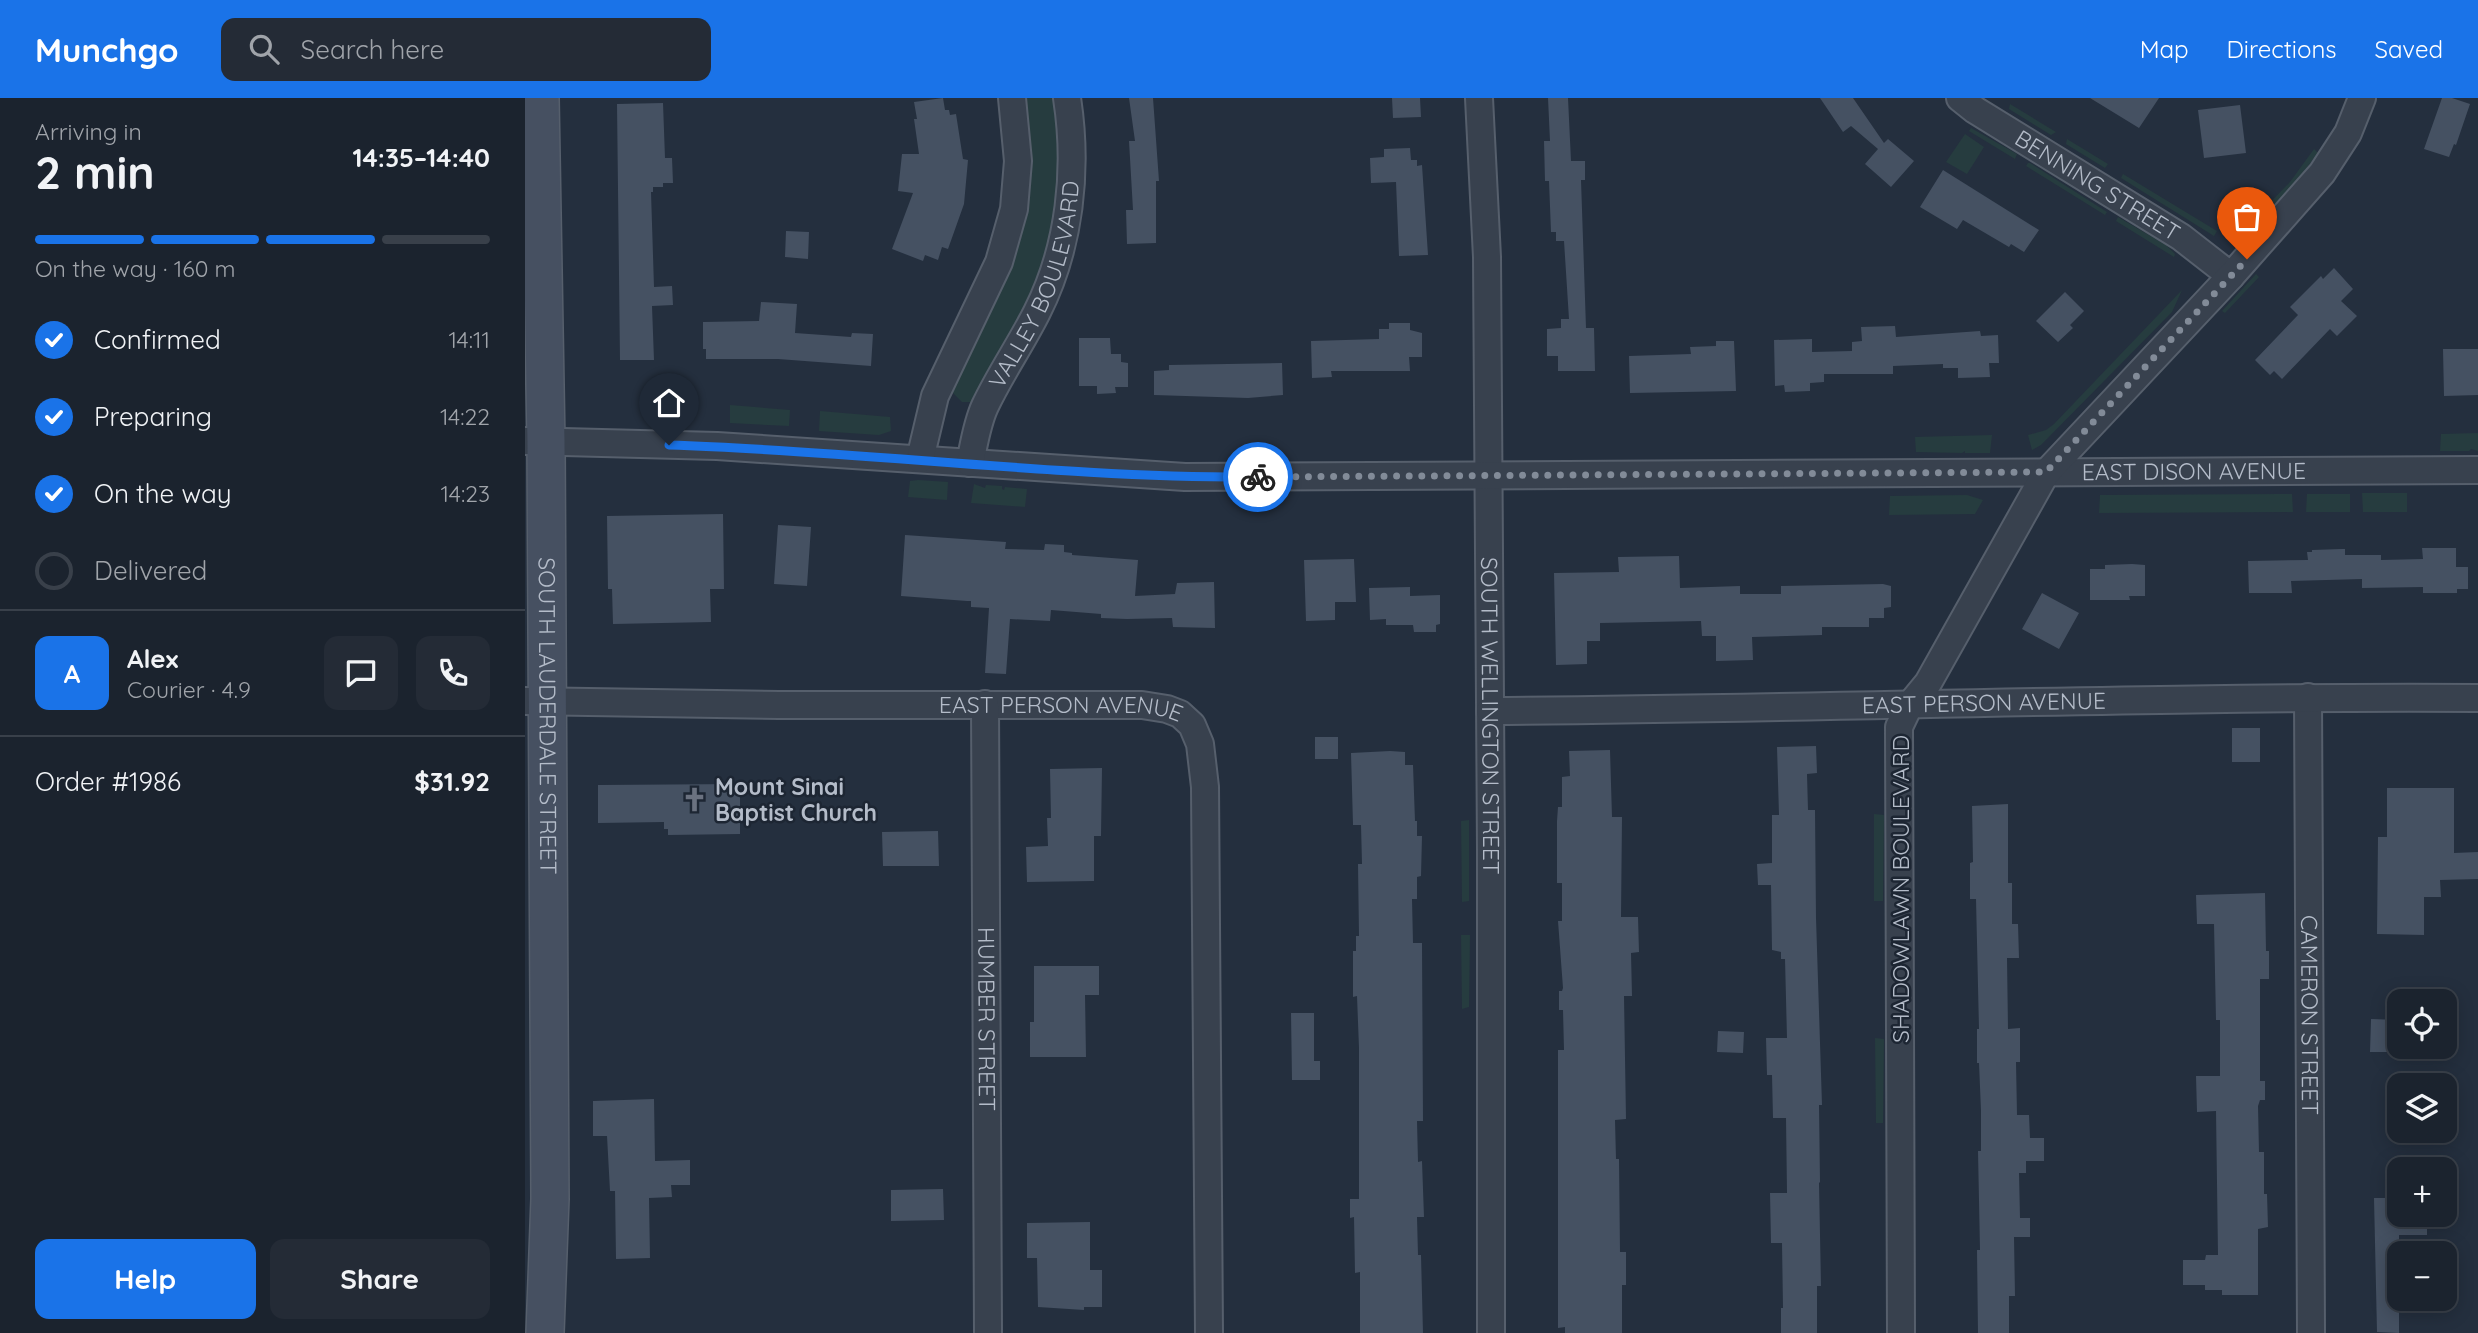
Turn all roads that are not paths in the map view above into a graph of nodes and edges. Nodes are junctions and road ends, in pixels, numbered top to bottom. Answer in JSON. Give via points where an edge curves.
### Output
{"nodes":[{"id":1,"x":540,"y":98,"type":"edge"},
{"id":2,"x":1012,"y":98,"type":"edge"},
{"id":3,"x":1067,"y":98,"type":"edge"},
{"id":4,"x":1479,"y":98,"type":"edge"},
{"id":5,"x":1960,"y":98,"type":"edge"},
{"id":6,"x":2362,"y":98,"type":"edge"},
{"id":7,"x":2231,"y":276,"type":"junction"},
{"id":8,"x":536,"y":442,"type":"edge"},
{"id":9,"x":920,"y":459,"type":"junction"},
{"id":10,"x":970,"y":463,"type":"junction"},
{"id":11,"x":2478,"y":470,"type":"edge"},
{"id":12,"x":2046,"y":472,"type":"junction"},
{"id":13,"x":1488,"y":476,"type":"junction"},
{"id":14,"x":2308,"y":697,"type":"junction"},
{"id":15,"x":2478,"y":698,"type":"edge"},
{"id":16,"x":536,"y":701,"type":"edge"},
{"id":17,"x":985,"y":704,"type":"junction"},
{"id":18,"x":1909,"y":706,"type":"junction"},
{"id":19,"x":1490,"y":711,"type":"junction"},
{"id":20,"x":545,"y":1333,"type":"edge"},
{"id":21,"x":988,"y":1333,"type":"edge"},
{"id":22,"x":1209,"y":1333,"type":"edge"},
{"id":23,"x":1490,"y":1333,"type":"edge"},
{"id":24,"x":1901,"y":1333,"type":"edge"},
{"id":25,"x":2311,"y":1333,"type":"edge"}],
"edges":[{"from":1,"to":8,"type":"street","name":"SOUTH LAUDERDALE STREET"},
{"from":2,"to":9,"type":"street","name":"VALLEY BOULEVARD","via":[[1018,161],[1014,209],[999,262],[935,396]]},
{"from":3,"to":10,"type":"street","name":"VALLEY BOULEVARD","via":[[1071,173],[1062,242],[1038,310],[983,408]]},
{"from":4,"to":13,"type":"street","name":"SOUTH WELLINGTON STREET","via":[[1487,257]]},
{"from":5,"to":7,"type":"street","name":"BENNING STREET","via":[[2181,237]]},
{"from":6,"to":7,"type":"street","name":"SHADOWLAWN BOULEVARD","via":[[2348,133],[2322,173]]},
{"from":7,"to":12,"type":"street","name":"SHADOWLAWN BOULEVARD"},
{"from":8,"to":9,"type":"street","name":"EAST DISON AVENUE","via":[[717,446]]},
{"from":8,"to":16,"type":"street","name":"SOUTH LAUDERDALE STREET"},
{"from":9,"to":10,"type":"street","name":"EAST DISON AVENUE"},
{"from":10,"to":13,"type":"street","name":"EAST DISON AVENUE","via":[[1185,477]]},
{"from":11,"to":12,"type":"street","name":"EAST DISON AVENUE"},
{"from":12,"to":13,"type":"street","name":"EAST DISON AVENUE"},
{"from":12,"to":18,"type":"street","name":"SHADOWLAWN BOULEVARD","via":[[1928,682]]},
{"from":13,"to":19,"type":"street","name":"SOUTH WELLINGTON STREET"},
{"from":14,"to":15,"type":"street","name":"EAST PERSON AVENUE"},
{"from":14,"to":18,"type":"street","name":"EAST PERSON AVENUE"},
{"from":14,"to":25,"type":"street","name":"CAMERON STREET"},
{"from":16,"to":17,"type":"street","name":"EAST PERSON AVENUE"},
{"from":16,"to":20,"type":"street","name":"SOUTH LAUDERDALE STREET","via":[[549,1199]]},
{"from":17,"to":21,"type":"street","name":"HUMBER STREET"},
{"from":17,"to":22,"type":"street","name":"EAST PERSON AVENUE","via":[[1110,703],[1167,709],[1192,725],[1200,744],[1205,787]]},
{"from":18,"to":19,"type":"street","name":"EAST PERSON AVENUE"},
{"from":18,"to":24,"type":"street","name":"SHADOWLAWN BOULEVARD","via":[[1899,727]]},
{"from":19,"to":23,"type":"street","name":"SOUTH WELLINGTON STREET"}]}
